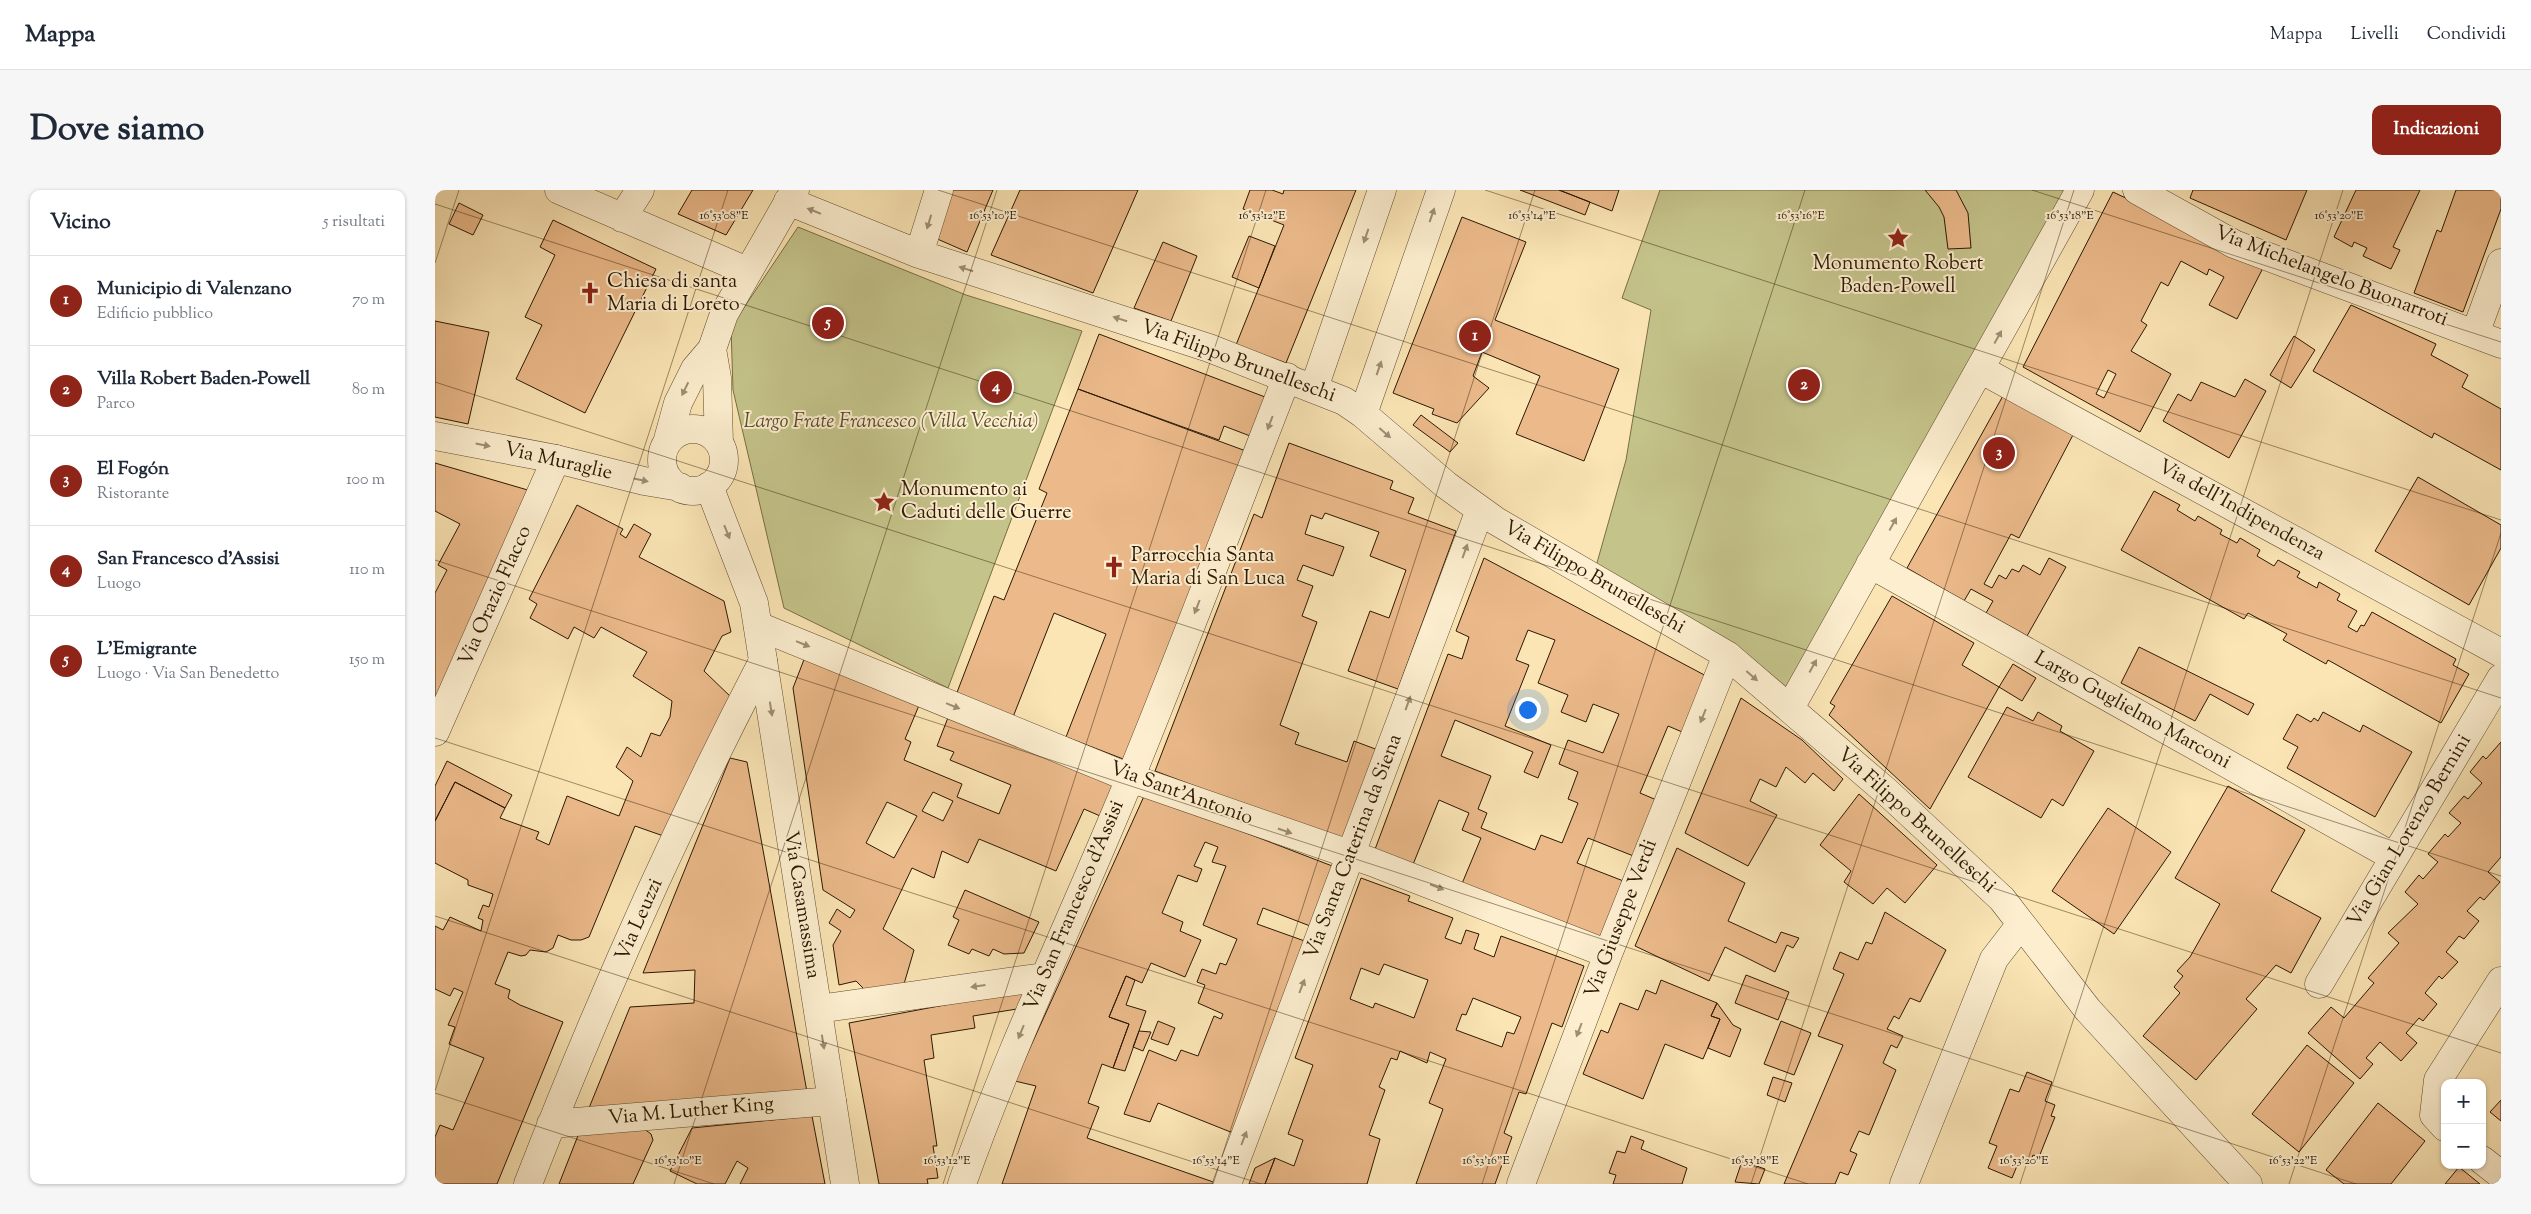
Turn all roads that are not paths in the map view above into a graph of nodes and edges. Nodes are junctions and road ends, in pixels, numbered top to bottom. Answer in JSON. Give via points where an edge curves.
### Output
{"nodes":[{"id":1,"x":559,"y":190,"type":"edge"},
{"id":2,"x":640,"y":190,"type":"edge"},
{"id":3,"x":939,"y":190,"type":"edge"},
{"id":4,"x":1382,"y":190,"type":"edge"},
{"id":5,"x":1441,"y":190,"type":"edge"},
{"id":6,"x":2080,"y":190,"type":"edge"},
{"id":7,"x":2137,"y":190,"type":"edge"},
{"id":8,"x":791,"y":196,"type":"edge"},
{"id":9,"x":622,"y":218,"type":"junction"},
{"id":10,"x":919,"y":254,"type":"junction"},
{"id":11,"x":2501,"y":263,"type":"edge"},
{"id":12,"x":747,"y":271,"type":"junction"},
{"id":13,"x":2475,"y":334,"type":"junction"},
{"id":14,"x":2501,"y":344,"type":"edge"},
{"id":15,"x":712,"y":349,"type":"junction"},
{"id":16,"x":1980,"y":369,"type":"junction"},
{"id":17,"x":1287,"y":378,"type":"junction"},
{"id":18,"x":1315,"y":388,"type":"junction"},
{"id":19,"x":1363,"y":414,"type":"junction"},
{"id":20,"x":435,"y":436,"type":"edge"},
{"id":21,"x":667,"y":443,"type":"junction"},
{"id":22,"x":719,"y":443,"type":"junction"},
{"id":23,"x":556,"y":459,"type":"junction"},
{"id":24,"x":709,"y":486,"type":"junction"},
{"id":25,"x":680,"y":487,"type":"junction"},
{"id":26,"x":1480,"y":510,"type":"junction"},
{"id":27,"x":1871,"y":564,"type":"junction"},
{"id":28,"x":757,"y":626,"type":"junction"},
{"id":29,"x":2501,"y":654,"type":"edge"},
{"id":30,"x":1727,"y":655,"type":"junction"},
{"id":31,"x":763,"y":661,"type":"junction"},
{"id":32,"x":2501,"y":678,"type":"edge"},
{"id":33,"x":1789,"y":708,"type":"junction"},
{"id":34,"x":435,"y":732,"type":"edge"},
{"id":35,"x":1130,"y":778,"type":"junction"},
{"id":36,"x":1351,"y":855,"type":"junction"},
{"id":37,"x":2394,"y":858,"type":"junction"},
{"id":38,"x":2021,"y":924,"type":"junction"},
{"id":39,"x":1607,"y":954,"type":"junction"},
{"id":40,"x":1044,"y":977,"type":"junction"},
{"id":41,"x":2501,"y":981,"type":"edge"},
{"id":42,"x":2319,"y":984,"type":"dead end"},
{"id":43,"x":818,"y":1009,"type":"junction"},
{"id":44,"x":832,"y":1101,"type":"junction"},
{"id":45,"x":551,"y":1124,"type":"junction"},
{"id":46,"x":2442,"y":1124,"type":"edge"},
{"id":47,"x":2486,"y":1163,"type":"edge"},
{"id":48,"x":2501,"y":1175,"type":"edge"},
{"id":49,"x":528,"y":1184,"type":"edge"},
{"id":50,"x":845,"y":1184,"type":"edge"},
{"id":51,"x":962,"y":1184,"type":"edge"},
{"id":52,"x":1227,"y":1184,"type":"edge"},
{"id":53,"x":1521,"y":1184,"type":"edge"},
{"id":54,"x":1904,"y":1184,"type":"edge"},
{"id":55,"x":2248,"y":1184,"type":"edge"}],
"edges":[{"from":1,"to":9,"type":"street"},
{"from":2,"to":9,"type":"street"},
{"from":3,"to":10,"type":"street","one_way":true},
{"from":4,"to":18,"type":"street","one_way":true},
{"from":19,"to":5,"type":"street","one_way":true},
{"from":16,"to":6,"type":"street","one_way":true},
{"from":7,"to":13,"type":"street","name":"Via Michelangelo Buonarroti","via":[[2234,244]]},
{"from":10,"to":8,"type":"street","name":"Via Filippo Brunelleschi","one_way":true},
{"from":8,"to":12,"type":"street"},
{"from":9,"to":12,"type":"street"},
{"from":17,"to":10,"type":"street","name":"Via Filippo Brunelleschi","one_way":true,"via":[[1209,348]]},
{"from":11,"to":13,"type":"street"},
{"from":12,"to":15,"type":"street","via":[[724,314]]},
{"from":13,"to":14,"type":"street","name":"Via Michelangelo Buonarroti"},
{"from":15,"to":21,"type":"street","one_way":true,"via":[[695,369],[678,403]]},
{"from":15,"to":22,"type":"street","via":[[717,378]]},
{"from":27,"to":16,"type":"street","one_way":true},
{"from":16,"to":29,"type":"street","name":"Via dell'Indipendenza"},
{"from":17,"to":18,"type":"street","name":"Via Filippo Brunelleschi"},
{"from":17,"to":35,"type":"street","name":"Via San Francesco d'Assisi","one_way":true},
{"from":18,"to":19,"type":"street","name":"Via Filippo Brunelleschi"},
{"from":19,"to":26,"type":"street","name":"Via Filippo Brunelleschi","one_way":true},
{"from":20,"to":23,"type":"street","name":"Via Muraglie","one_way":true},
{"from":21,"to":22,"type":"street","via":[[683,431],[693,429],[708,433]]},
{"from":21,"to":25,"type":"street","via":[[663,466]]},
{"from":22,"to":24,"type":"street","via":[[723,453],[722,472]]},
{"from":23,"to":25,"type":"street","name":"Via Muraglie","one_way":true},
{"from":23,"to":34,"type":"street","name":"Via Orazio Flacco"},
{"from":24,"to":25,"type":"street","via":[[689,490]]},
{"from":24,"to":28,"type":"street","name":"Via Casamassima","one_way":true,"via":[[754,603]]},
{"from":26,"to":30,"type":"street","name":"Via Filippo Brunelleschi"},
{"from":36,"to":26,"type":"street","name":"Via Santa Caterina da Siena","one_way":true},
{"from":33,"to":27,"type":"street","one_way":true},
{"from":27,"to":37,"type":"street","name":"Largo Guglielmo Marconi"},
{"from":28,"to":31,"type":"street","name":"Via Casamassima"},
{"from":28,"to":35,"type":"street","name":"Via Sant'Antonio","one_way":true},
{"from":30,"to":33,"type":"street","name":"Via Filippo Brunelleschi","one_way":true},
{"from":30,"to":39,"type":"street","name":"Via Giuseppe Verdi","one_way":true},
{"from":31,"to":43,"type":"street","name":"Via Casamassima","one_way":true},
{"from":31,"to":45,"type":"street","name":"Via Leuzzi","via":[[710,763]]},
{"from":32,"to":37,"type":"street","name":"Via Gian Lorenzo Bernini"},
{"from":33,"to":38,"type":"street","name":"Via Filippo Brunelleschi","via":[[1888,793],[2002,900]]},
{"from":35,"to":36,"type":"street","name":"Via Sant'Antonio","one_way":true},
{"from":35,"to":40,"type":"street","name":"Via San Francesco d'Assisi"},
{"from":36,"to":39,"type":"street","name":"Via Sant'Antonio","one_way":true},
{"from":52,"to":36,"type":"street","name":"Via Santa Caterina da Siena","one_way":true},
{"from":37,"to":42,"type":"street","name":"Via Gian Lorenzo Bernini"},
{"from":38,"to":54,"type":"street","via":[[1994,959]]},
{"from":38,"to":55,"type":"street","name":"Via Filippo Brunelleschi","via":[[2088,1010]]},
{"from":39,"to":53,"type":"street","name":"Via Giuseppe Verdi","one_way":true},
{"from":40,"to":43,"type":"street","one_way":true},
{"from":40,"to":51,"type":"street","name":"Via San Francesco d'Assisi","one_way":true},
{"from":41,"to":46,"type":"street","via":[[2438,1080],[2434,1115]]},
{"from":43,"to":44,"type":"street","name":"Via Casamassima","one_way":true},
{"from":44,"to":45,"type":"street","name":"Via M. Luther King"},
{"from":44,"to":50,"type":"street","name":"Via Casamassima"},
{"from":45,"to":49,"type":"street","name":"Via Leuzzi"},
{"from":47,"to":48,"type":"street"}]}
